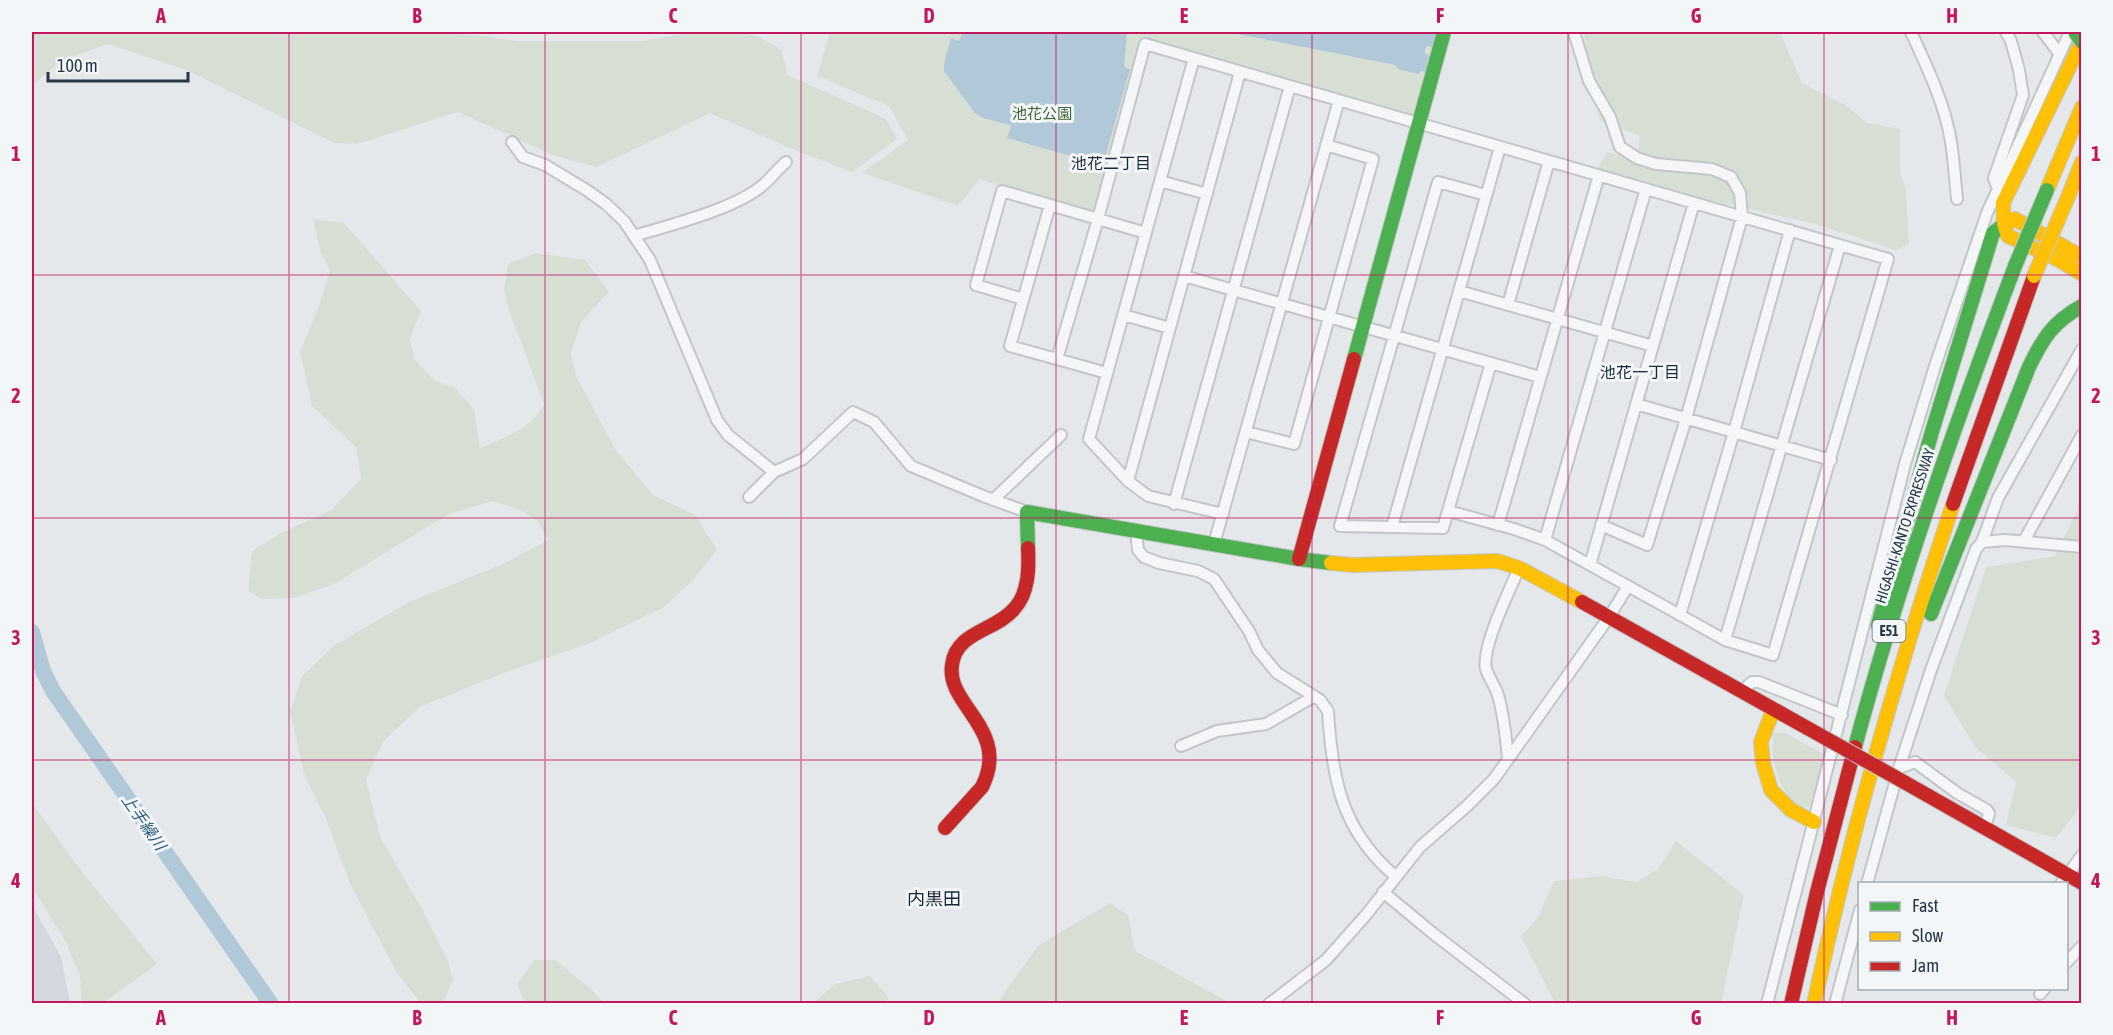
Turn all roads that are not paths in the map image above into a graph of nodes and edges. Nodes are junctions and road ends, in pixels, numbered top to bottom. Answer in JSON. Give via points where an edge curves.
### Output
{"nodes":[{"id":1,"x":1444,"y":32,"type":"edge"},
{"id":2,"x":1574,"y":32,"type":"edge"},
{"id":3,"x":1911,"y":32,"type":"edge"},
{"id":4,"x":2006,"y":32,"type":"edge"},
{"id":5,"x":2043,"y":32,"type":"edge"},
{"id":6,"x":2070,"y":32,"type":"edge"},
{"id":7,"x":2075,"y":32,"type":"edge"},
{"id":8,"x":2082,"y":42,"type":"edge"},
{"id":9,"x":2059,"y":53,"type":"junction"},
{"id":10,"x":1194,"y":58,"type":"junction"},
{"id":11,"x":1240,"y":72,"type":"junction"},
{"id":12,"x":1290,"y":86,"type":"junction"},
{"id":13,"x":1339,"y":100,"type":"junction"},
{"id":14,"x":2082,"y":107,"type":"edge"},
{"id":15,"x":1421,"y":117,"type":"junction"},
{"id":16,"x":512,"y":142,"type":"dead end"},
{"id":17,"x":1326,"y":145,"type":"junction"},
{"id":18,"x":1500,"y":147,"type":"junction"},
{"id":19,"x":1549,"y":161,"type":"junction"},
{"id":20,"x":786,"y":162,"type":"dead end"},
{"id":21,"x":2082,"y":162,"type":"edge"},
{"id":22,"x":1599,"y":175,"type":"junction"},
{"id":23,"x":1160,"y":181,"type":"junction"},
{"id":24,"x":1646,"y":189,"type":"junction"},
{"id":25,"x":1998,"y":189,"type":"junction"},
{"id":26,"x":1207,"y":194,"type":"junction"},
{"id":27,"x":1486,"y":195,"type":"junction"},
{"id":28,"x":1957,"y":199,"type":"dead end"},
{"id":29,"x":1694,"y":203,"type":"junction"},
{"id":30,"x":1050,"y":205,"type":"junction"},
{"id":31,"x":1742,"y":217,"type":"junction"},
{"id":32,"x":1098,"y":219,"type":"junction"},
{"id":33,"x":2004,"y":224,"type":"junction"},
{"id":34,"x":1790,"y":230,"type":"junction"},
{"id":35,"x":1146,"y":233,"type":"junction"},
{"id":36,"x":634,"y":236,"type":"junction"},
{"id":37,"x":1840,"y":245,"type":"junction"},
{"id":38,"x":2082,"y":257,"type":"edge"},
{"id":39,"x":2082,"y":274,"type":"edge"},
{"id":40,"x":1184,"y":276,"type":"junction"},
{"id":41,"x":1233,"y":290,"type":"junction"},
{"id":42,"x":1459,"y":291,"type":"junction"},
{"id":43,"x":1023,"y":299,"type":"junction"},
{"id":44,"x":1282,"y":304,"type":"junction"},
{"id":45,"x":1508,"y":305,"type":"junction"},
{"id":46,"x":2082,"y":306,"type":"edge"},
{"id":47,"x":1123,"y":315,"type":"junction"},
{"id":48,"x":1330,"y":318,"type":"junction"},
{"id":49,"x":1557,"y":319,"type":"junction"},
{"id":50,"x":1363,"y":327,"type":"junction"},
{"id":51,"x":1170,"y":328,"type":"junction"},
{"id":52,"x":1605,"y":332,"type":"junction"},
{"id":53,"x":1394,"y":335,"type":"junction"},
{"id":54,"x":1653,"y":346,"type":"junction"},
{"id":55,"x":1442,"y":349,"type":"junction"},
{"id":56,"x":2082,"y":349,"type":"edge"},
{"id":57,"x":1056,"y":359,"type":"junction"},
{"id":58,"x":1491,"y":363,"type":"junction"},
{"id":59,"x":1107,"y":373,"type":"junction"},
{"id":60,"x":1540,"y":377,"type":"junction"},
{"id":61,"x":1636,"y":404,"type":"junction"},
{"id":62,"x":1686,"y":418,"type":"junction"},
{"id":63,"x":1246,"y":432,"type":"junction"},
{"id":64,"x":1734,"y":432,"type":"junction"},
{"id":65,"x":1061,"y":435,"type":"dead end"},
{"id":66,"x":2082,"y":435,"type":"edge"},
{"id":67,"x":1783,"y":446,"type":"junction"},
{"id":68,"x":1831,"y":460,"type":"junction"},
{"id":69,"x":774,"y":472,"type":"junction"},
{"id":70,"x":1128,"y":481,"type":"junction"},
{"id":71,"x":748,"y":497,"type":"dead end"},
{"id":72,"x":993,"y":500,"type":"junction"},
{"id":73,"x":1174,"y":504,"type":"junction"},
{"id":74,"x":1448,"y":511,"type":"junction"},
{"id":75,"x":1027,"y":512,"type":"junction"},
{"id":76,"x":1223,"y":514,"type":"junction"},
{"id":77,"x":1498,"y":525,"type":"junction"},
{"id":78,"x":1601,"y":525,"type":"junction"},
{"id":79,"x":1392,"y":527,"type":"junction"},
{"id":80,"x":1136,"y":531,"type":"junction"},
{"id":81,"x":1545,"y":540,"type":"junction"},
{"id":82,"x":1982,"y":542,"type":"junction"},
{"id":83,"x":2024,"y":542,"type":"junction"},
{"id":84,"x":1214,"y":544,"type":"junction"},
{"id":85,"x":2082,"y":548,"type":"edge"},
{"id":86,"x":1299,"y":559,"type":"junction"},
{"id":87,"x":1590,"y":565,"type":"junction"},
{"id":88,"x":1519,"y":568,"type":"junction"},
{"id":89,"x":1628,"y":586,"type":"junction"},
{"id":90,"x":1680,"y":615,"type":"junction"},
{"id":91,"x":1609,"y":617,"type":"junction"},
{"id":92,"x":1725,"y":640,"type":"junction"},
{"id":93,"x":1741,"y":692,"type":"junction"},
{"id":94,"x":1313,"y":697,"type":"junction"},
{"id":95,"x":1773,"y":710,"type":"junction"},
{"id":96,"x":1842,"y":716,"type":"junction"},
{"id":97,"x":1181,"y":746,"type":"dead end"},
{"id":98,"x":1508,"y":759,"type":"junction"},
{"id":99,"x":1899,"y":768,"type":"junction"},
{"id":100,"x":1869,"y":774,"type":"junction"},
{"id":101,"x":1843,"y":789,"type":"junction"},
{"id":102,"x":1814,"y":822,"type":"junction"},
{"id":103,"x":945,"y":828,"type":"dead end"},
{"id":104,"x":1984,"y":829,"type":"junction"},
{"id":105,"x":2082,"y":855,"type":"edge"},
{"id":106,"x":1395,"y":876,"type":"junction"},
{"id":107,"x":2065,"y":880,"type":"edge"},
{"id":108,"x":1868,"y":882,"type":"edge"},
{"id":109,"x":2082,"y":883,"type":"edge"},
{"id":110,"x":1383,"y":891,"type":"junction"},
{"id":111,"x":1858,"y":918,"type":"edge"},
{"id":112,"x":2082,"y":946,"type":"edge"},
{"id":113,"x":2068,"y":962,"type":"edge"},
{"id":114,"x":1269,"y":1004,"type":"edge"},
{"id":115,"x":1525,"y":1004,"type":"edge"},
{"id":116,"x":1767,"y":1004,"type":"edge"},
{"id":117,"x":1791,"y":1004,"type":"edge"},
{"id":118,"x":1814,"y":1004,"type":"edge"},
{"id":119,"x":1835,"y":1004,"type":"edge"}],
"edges":[{"from":1,"to":15,"type":"main road"},
{"from":2,"to":31,"type":"street","via":[[1589,81],[1610,117],[1620,147],[1656,164],[1712,169],[1731,177],[1740,193]]},
{"from":3,"to":28,"type":"street","via":[[1943,109]]},
{"from":4,"to":25,"type":"street","via":[[2023,95],[1994,178]]},
{"from":5,"to":9,"type":"street"},
{"from":6,"to":9,"type":"street"},
{"from":7,"to":8,"type":"main road","bridge":true},
{"from":8,"to":33,"type":"main road","via":[[2003,203]]},
{"from":9,"to":25,"type":"street"},
{"from":10,"to":11,"type":"street"},
{"from":10,"to":23,"type":"street"},
{"from":10,"to":32,"type":"street","via":[[1145,44]]},
{"from":11,"to":12,"type":"street"},
{"from":11,"to":26,"type":"street"},
{"from":12,"to":13,"type":"street"},
{"from":12,"to":41,"type":"street"},
{"from":13,"to":15,"type":"street"},
{"from":13,"to":17,"type":"street"},
{"from":14,"to":101,"type":"main road","name":"HIGASHI-KANTO EXPRESSWAY","number":"E51","bridge":true,"via":[[2014,266],[1961,411],[1910,561]]},
{"from":15,"to":18,"type":"street"},
{"from":15,"to":50,"type":"main road"},
{"from":16,"to":36,"type":"street","via":[[522,157],[545,165],[606,204]]},
{"from":17,"to":44,"type":"street"},
{"from":17,"to":48,"type":"street","via":[[1373,159]]},
{"from":18,"to":19,"type":"street"},
{"from":18,"to":27,"type":"street"},
{"from":19,"to":22,"type":"street"},
{"from":19,"to":45,"type":"street"},
{"from":20,"to":36,"type":"street","via":[[762,186],[743,197],[710,212]]},
{"from":21,"to":100,"type":"main road","number":"E51","bridge":true,"via":[[2034,276],[1982,419]]},
{"from":22,"to":24,"type":"street"},
{"from":22,"to":49,"type":"street"},
{"from":23,"to":26,"type":"street"},
{"from":23,"to":35,"type":"street"},
{"from":24,"to":29,"type":"street"},
{"from":24,"to":52,"type":"street"},
{"from":25,"to":96,"type":"street","via":[[1950,321],[1905,464]]},
{"from":26,"to":40,"type":"street"},
{"from":27,"to":42,"type":"street"},
{"from":27,"to":53,"type":"street","via":[[1438,182]]},
{"from":29,"to":31,"type":"street"},
{"from":29,"to":54,"type":"street"},
{"from":30,"to":32,"type":"street"},
{"from":30,"to":43,"type":"street"},
{"from":30,"to":43,"type":"street","via":[[1002,191],[976,285]]},
{"from":31,"to":34,"type":"street"},
{"from":31,"to":62,"type":"street"},
{"from":32,"to":35,"type":"street"},
{"from":32,"to":57,"type":"street"},
{"from":33,"to":38,"type":"main road","via":[[2014,219]]},
{"from":33,"to":39,"type":"main road","via":[[2008,236]]},
{"from":33,"to":101,"type":"main road","via":[[1993,233],[1903,531],[1880,612]]},
{"from":34,"to":37,"type":"street"},
{"from":34,"to":64,"type":"street"},
{"from":35,"to":47,"type":"street"},
{"from":36,"to":69,"type":"street","via":[[650,260],[717,420],[728,435]]},
{"from":37,"to":67,"type":"street"},
{"from":37,"to":68,"type":"street","via":[[1888,259]]},
{"from":40,"to":41,"type":"street"},
{"from":40,"to":51,"type":"street"},
{"from":41,"to":44,"type":"street"},
{"from":41,"to":73,"type":"street"},
{"from":42,"to":45,"type":"street"},
{"from":42,"to":55,"type":"street"},
{"from":43,"to":57,"type":"street","via":[[1010,346]]},
{"from":44,"to":48,"type":"street"},
{"from":44,"to":63,"type":"street"},
{"from":45,"to":49,"type":"street"},
{"from":46,"to":100,"type":"main road","via":[[2054,325],[2029,367]]},
{"from":47,"to":51,"type":"street"},
{"from":47,"to":59,"type":"street"},
{"from":48,"to":50,"type":"street"},
{"from":48,"to":63,"type":"street","via":[[1294,444]]},
{"from":49,"to":52,"type":"street"},
{"from":49,"to":60,"type":"street"},
{"from":50,"to":53,"type":"street"},
{"from":50,"to":86,"type":"main road"},
{"from":51,"to":70,"type":"street"},
{"from":52,"to":54,"type":"street"},
{"from":52,"to":81,"type":"street"},
{"from":53,"to":55,"type":"street"},
{"from":53,"to":79,"type":"street","via":[[1340,526]]},
{"from":54,"to":61,"type":"street"},
{"from":55,"to":58,"type":"street"},
{"from":55,"to":79,"type":"street"},
{"from":56,"to":82,"type":"street","via":[[1998,498]]},
{"from":57,"to":59,"type":"street"},
{"from":58,"to":60,"type":"street"},
{"from":58,"to":74,"type":"street"},
{"from":59,"to":70,"type":"street","via":[[1089,439]]},
{"from":60,"to":77,"type":"street"},
{"from":61,"to":62,"type":"street"},
{"from":61,"to":78,"type":"street"},
{"from":62,"to":64,"type":"street"},
{"from":62,"to":78,"type":"street","via":[[1647,545]]},
{"from":63,"to":76,"type":"street"},
{"from":64,"to":67,"type":"street"},
{"from":64,"to":90,"type":"street"},
{"from":65,"to":72,"type":"street"},
{"from":66,"to":83,"type":"street"},
{"from":67,"to":68,"type":"street"},
{"from":67,"to":92,"type":"street"},
{"from":68,"to":92,"type":"street","via":[[1773,655]]},
{"from":69,"to":71,"type":"street"},
{"from":69,"to":72,"type":"street","via":[[803,459],[852,412],[873,422],[911,466]]},
{"from":70,"to":73,"type":"street","via":[[1148,496]]},
{"from":72,"to":75,"type":"street"},
{"from":73,"to":76,"type":"street"},
{"from":74,"to":77,"type":"street"},
{"from":74,"to":79,"type":"street","via":[[1443,528]]},
{"from":75,"to":80,"type":"main road"},
{"from":75,"to":103,"type":"main road","via":[[1026,586],[1020,601],[1009,614],[966,638],[956,649],[952,663],[957,691],[978,720],[990,760],[982,787]]},
{"from":76,"to":84,"type":"street"},
{"from":77,"to":81,"type":"street"},
{"from":78,"to":87,"type":"street"},
{"from":80,"to":84,"type":"main road"},
{"from":80,"to":94,"type":"street","via":[[1138,550],[1144,557],[1214,579],[1277,673]]},
{"from":81,"to":87,"type":"street"},
{"from":82,"to":83,"type":"street"},
{"from":82,"to":99,"type":"street","via":[[1931,670]]},
{"from":83,"to":85,"type":"street"},
{"from":84,"to":86,"type":"main road"},
{"from":86,"to":88,"type":"main road","via":[[1353,565],[1497,561]]},
{"from":87,"to":89,"type":"street"},
{"from":88,"to":91,"type":"main road"},
{"from":88,"to":98,"type":"street","via":[[1486,654],[1486,669],[1505,722]]},
{"from":89,"to":90,"type":"street"},
{"from":89,"to":91,"type":"street"},
{"from":90,"to":92,"type":"street"},
{"from":91,"to":93,"type":"main road"},
{"from":91,"to":98,"type":"street"},
{"from":93,"to":95,"type":"main road"},
{"from":93,"to":96,"type":"street","via":[[1752,682],[1759,682]]},
{"from":94,"to":97,"type":"street","via":[[1266,724],[1216,731]]},
{"from":94,"to":106,"type":"street","via":[[1328,711],[1336,786],[1357,835],[1376,860]]},
{"from":95,"to":102,"type":"main road","via":[[1761,742],[1771,790],[1791,810]]},
{"from":95,"to":104,"type":"main road","bridge":true},
{"from":96,"to":102,"type":"street"},
{"from":98,"to":106,"type":"street","via":[[1494,779],[1420,847]]},
{"from":99,"to":104,"type":"street","via":[[1915,762],[1987,810]]},
{"from":99,"to":108,"type":"street"},
{"from":100,"to":118,"type":"main road","number":"E51"},
{"from":101,"to":117,"type":"main road","name":"HIGASHI-KANTO EXPRESSWAY","number":"E51"},
{"from":102,"to":116,"type":"street"},
{"from":104,"to":107,"type":"main road"},
{"from":105,"to":107,"type":"street"},
{"from":106,"to":110,"type":"street"},
{"from":107,"to":109,"type":"main road"},
{"from":110,"to":114,"type":"street","via":[[1326,960]]},
{"from":110,"to":115,"type":"street"},
{"from":111,"to":119,"type":"street"},
{"from":112,"to":113,"type":"street"}]}
